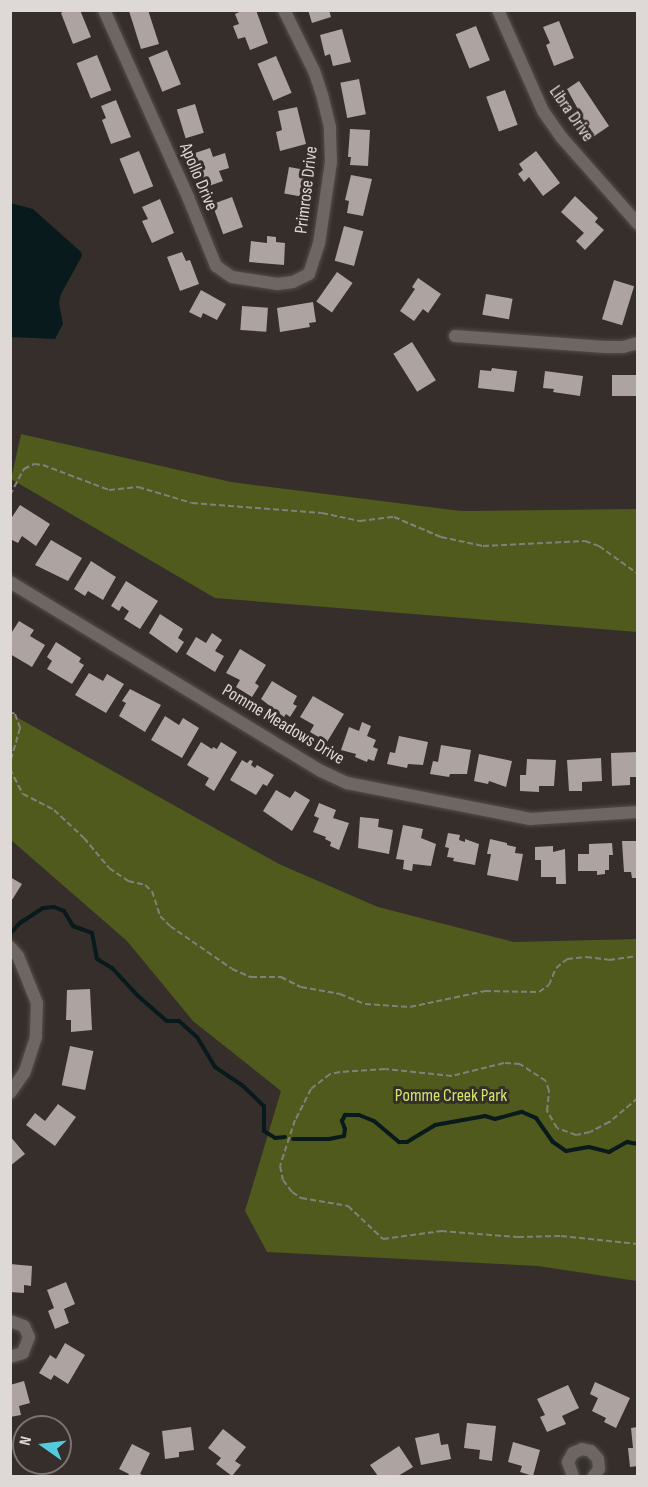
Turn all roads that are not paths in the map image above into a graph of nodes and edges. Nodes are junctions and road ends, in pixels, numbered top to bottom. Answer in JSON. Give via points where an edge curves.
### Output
{"nodes":[{"id":1,"x":104,"y":10,"type":"edge"},
{"id":2,"x":284,"y":10,"type":"edge"},
{"id":3,"x":498,"y":10,"type":"edge"},
{"id":4,"x":638,"y":224,"type":"edge"},
{"id":5,"x":309,"y":274,"type":"joint"},
{"id":6,"x":455,"y":336,"type":"dead end"},
{"id":7,"x":638,"y":343,"type":"edge"},
{"id":8,"x":10,"y":582,"type":"edge"},
{"id":9,"x":638,"y":812,"type":"edge"},
{"id":10,"x":10,"y":947,"type":"edge"},
{"id":11,"x":10,"y":1093,"type":"edge"},
{"id":12,"x":10,"y":1321,"type":"edge"},
{"id":13,"x":10,"y":1357,"type":"edge"},
{"id":14,"x":573,"y":1476,"type":"edge"},
{"id":15,"x":594,"y":1476,"type":"edge"}],
"edges":[{"from":1,"to":5,"type":"street","name":"Apollo Drive","via":[[216,266],[232,277],[277,284]]},
{"from":2,"to":5,"type":"street","name":"Primrose Drive","via":[[314,71],[331,141],[319,244]]},
{"from":3,"to":4,"type":"street","name":"Libra Drive","via":[[543,111]]},
{"from":6,"to":7,"type":"street","via":[[604,347]]},
{"from":8,"to":9,"type":"street","name":"Pomme Meadows Drive","via":[[321,771],[347,783],[530,819]]},
{"from":10,"to":11,"type":"street","via":[[18,956],[37,1003],[36,1037],[24,1073]]},
{"from":12,"to":13,"type":"street","via":[[24,1326],[29,1337],[23,1353]]},
{"from":14,"to":15,"type":"street","via":[[568,1462],[573,1453],[582,1449],[591,1451],[598,1459],[599,1468]]}]}
